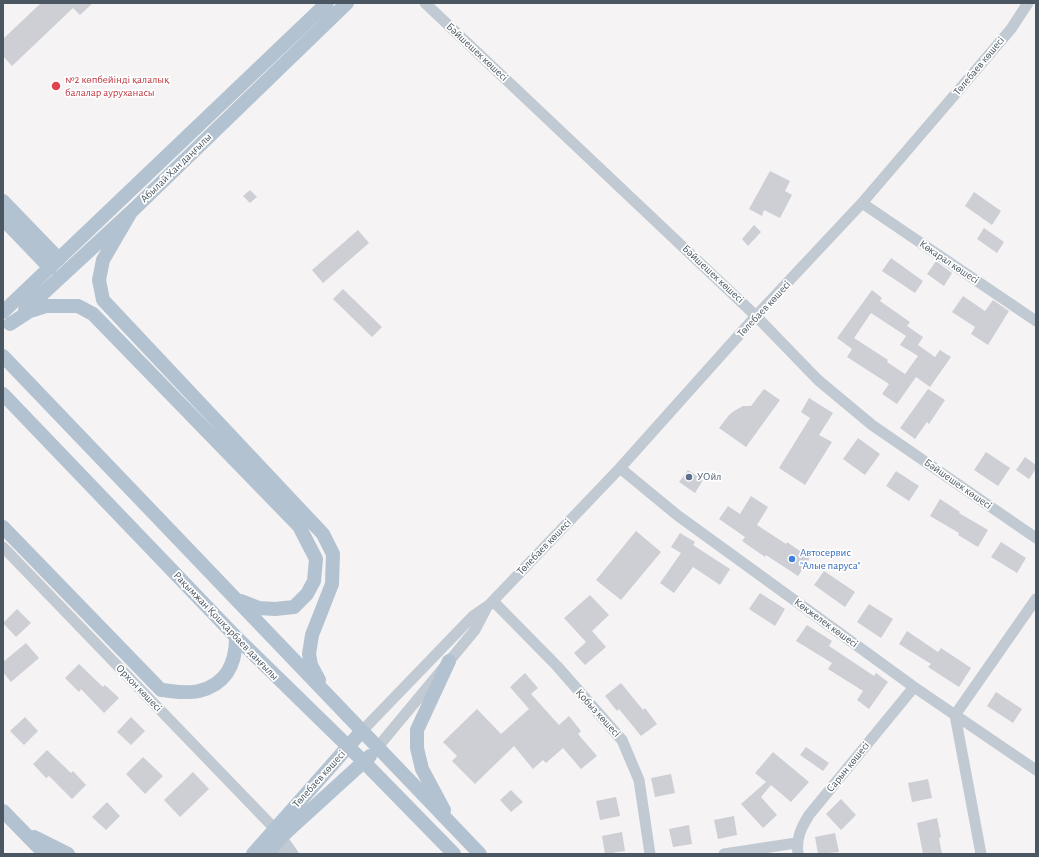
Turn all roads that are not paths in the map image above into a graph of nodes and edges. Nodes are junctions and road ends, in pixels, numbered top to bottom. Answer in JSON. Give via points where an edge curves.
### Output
{"nodes":[{"id":1,"x":327,"y":3,"type":"edge"},
{"id":2,"x":347,"y":3,"type":"edge"},
{"id":3,"x":426,"y":3,"type":"edge"},
{"id":4,"x":1028,"y":3,"type":"edge"},
{"id":5,"x":3,"y":201,"type":"edge"},
{"id":6,"x":862,"y":203,"type":"junction"},
{"id":7,"x":131,"y":212,"type":"junction"},
{"id":8,"x":3,"y":219,"type":"edge"},
{"id":9,"x":55,"y":264,"type":"junction"},
{"id":10,"x":756,"y":316,"type":"junction"},
{"id":11,"x":1036,"y":321,"type":"edge"},
{"id":12,"x":5,"y":323,"type":"edge"},
{"id":13,"x":3,"y":356,"type":"edge"},
{"id":14,"x":5,"y":396,"type":"edge"},
{"id":15,"x":620,"y":468,"type":"junction"},
{"id":16,"x":3,"y":527,"type":"edge"},
{"id":17,"x":1036,"y":538,"type":"edge"},
{"id":18,"x":3,"y":547,"type":"edge"},
{"id":19,"x":1036,"y":599,"type":"edge"},
{"id":20,"x":238,"y":600,"type":"junction"},
{"id":21,"x":491,"y":603,"type":"junction"},
{"id":22,"x":236,"y":637,"type":"junction"},
{"id":23,"x":449,"y":661,"type":"junction"},
{"id":24,"x":914,"y":687,"type":"junction"},
{"id":25,"x":325,"y":693,"type":"junction"},
{"id":26,"x":955,"y":715,"type":"junction"},
{"id":27,"x":361,"y":732,"type":"junction"},
{"id":28,"x":348,"y":747,"type":"junction"},
{"id":29,"x":377,"y":748,"type":"junction"},
{"id":30,"x":364,"y":762,"type":"junction"},
{"id":31,"x":1036,"y":770,"type":"edge"},
{"id":32,"x":3,"y":811,"type":"edge"},
{"id":33,"x":450,"y":823,"type":"junction"},
{"id":34,"x":24,"y":832,"type":"junction"},
{"id":35,"x":278,"y":833,"type":"junction"},
{"id":36,"x":797,"y":848,"type":"edge"},
{"id":37,"x":475,"y":849,"type":"edge"},
{"id":38,"x":258,"y":853,"type":"edge"},
{"id":39,"x":45,"y":854,"type":"edge"},
{"id":40,"x":68,"y":854,"type":"edge"},
{"id":41,"x":281,"y":854,"type":"edge"},
{"id":42,"x":293,"y":854,"type":"edge"},
{"id":43,"x":454,"y":854,"type":"edge"},
{"id":44,"x":485,"y":854,"type":"edge"},
{"id":45,"x":650,"y":854,"type":"edge"},
{"id":46,"x":724,"y":854,"type":"edge"},
{"id":47,"x":981,"y":854,"type":"edge"}],
"edges":[{"from":1,"to":9,"type":"main road","name":"Абылай Хан даңғылы"},
{"from":2,"to":7,"type":"main road","name":"Абылай Хан даңғылы"},
{"from":3,"to":10,"type":"street","name":"Бәйшешек көшесі"},
{"from":4,"to":6,"type":"street","name":"Төлебаев көшесі","via":[[1011,29]]},
{"from":5,"to":9,"type":"main road"},
{"from":6,"to":10,"type":"street","name":"Төлебаев көшесі"},
{"from":6,"to":11,"type":"street","name":"Көкарал көшесі"},
{"from":7,"to":12,"type":"main road","name":"Абылай Хан даңғылы"},
{"from":7,"to":25,"type":"main road","via":[[103,260],[99,280],[103,300],[323,534],[333,554],[332,584],[312,636],[309,654],[311,665]]},
{"from":8,"to":9,"type":"main road"},
{"from":9,"to":12,"type":"main road","name":"Абылай Хан даңғылы"},
{"from":10,"to":15,"type":"street","name":"Төлебаев көшесі"},
{"from":10,"to":17,"type":"street","name":"Бәйшешек көшесі","via":[[818,380],[872,425]]},
{"from":12,"to":20,"type":"main road","via":[[46,306],[78,306],[93,314],[299,526],[316,559],[314,581],[307,594],[294,607],[275,610],[258,608]]},
{"from":13,"to":20,"type":"main road"},
{"from":14,"to":22,"type":"main road","name":"Рақымжан Қошқарбаев даңғылы"},
{"from":15,"to":21,"type":"street","name":"Төлебаев көшесі"},
{"from":15,"to":24,"type":"street","name":"Көкжелек көшесі","via":[[678,515]]},
{"from":16,"to":22,"type":"main road","via":[[161,690],[198,692],[212,687],[232,666]]},
{"from":18,"to":35,"type":"street","name":"Орхон көшесі"},
{"from":19,"to":26,"type":"street"},
{"from":20,"to":25,"type":"main road"},
{"from":21,"to":23,"type":"street","name":"Төлебаев көшесі","via":[[475,630]]},
{"from":21,"to":27,"type":"street","name":"Төлебаев көшесі","via":[[473,616]]},
{"from":21,"to":45,"type":"street","name":"Қобыз көшесі","via":[[557,666],[622,740],[638,780]]},
{"from":22,"to":28,"type":"main road","name":"Рақымжан Қошқарбаев даңғылы"},
{"from":23,"to":29,"type":"street","name":"Төлебаев көшесі"},
{"from":23,"to":33,"type":"main road","via":[[416,730],[422,769]]},
{"from":24,"to":26,"type":"street","name":"Көкжелек көшесі"},
{"from":24,"to":36,"type":"street","name":"Сарын көшесі","via":[[809,815],[801,827]]},
{"from":25,"to":27,"type":"main road"},
{"from":26,"to":31,"type":"street","name":"Көкжелек көшесі"},
{"from":26,"to":47,"type":"street"},
{"from":27,"to":28,"type":"main road","name":"Төлебаев көшесі"},
{"from":27,"to":29,"type":"main road"},
{"from":28,"to":30,"type":"main road","name":"Рақымжан Қошқарбаев даңғылы"},
{"from":28,"to":35,"type":"main road","name":"Төлебаев көшесі"},
{"from":29,"to":30,"type":"main road","name":"Төлебаев көшесі"},
{"from":29,"to":33,"type":"main road"},
{"from":30,"to":35,"type":"main road","name":"Төлебаев көшесі"},
{"from":30,"to":43,"type":"main road","name":"Рақымжан Қошқарбаев даңғылы"},
{"from":32,"to":34,"type":"main road"},
{"from":33,"to":37,"type":"main road"},
{"from":34,"to":39,"type":"main road"},
{"from":34,"to":40,"type":"main road"},
{"from":35,"to":38,"type":"main road","name":"Төлебаев көшесі"},
{"from":35,"to":41,"type":"street"},
{"from":35,"to":42,"type":"street","name":"Орхон көшесі"},
{"from":36,"to":46,"type":"street"},
{"from":37,"to":44,"type":"main road"}]}
